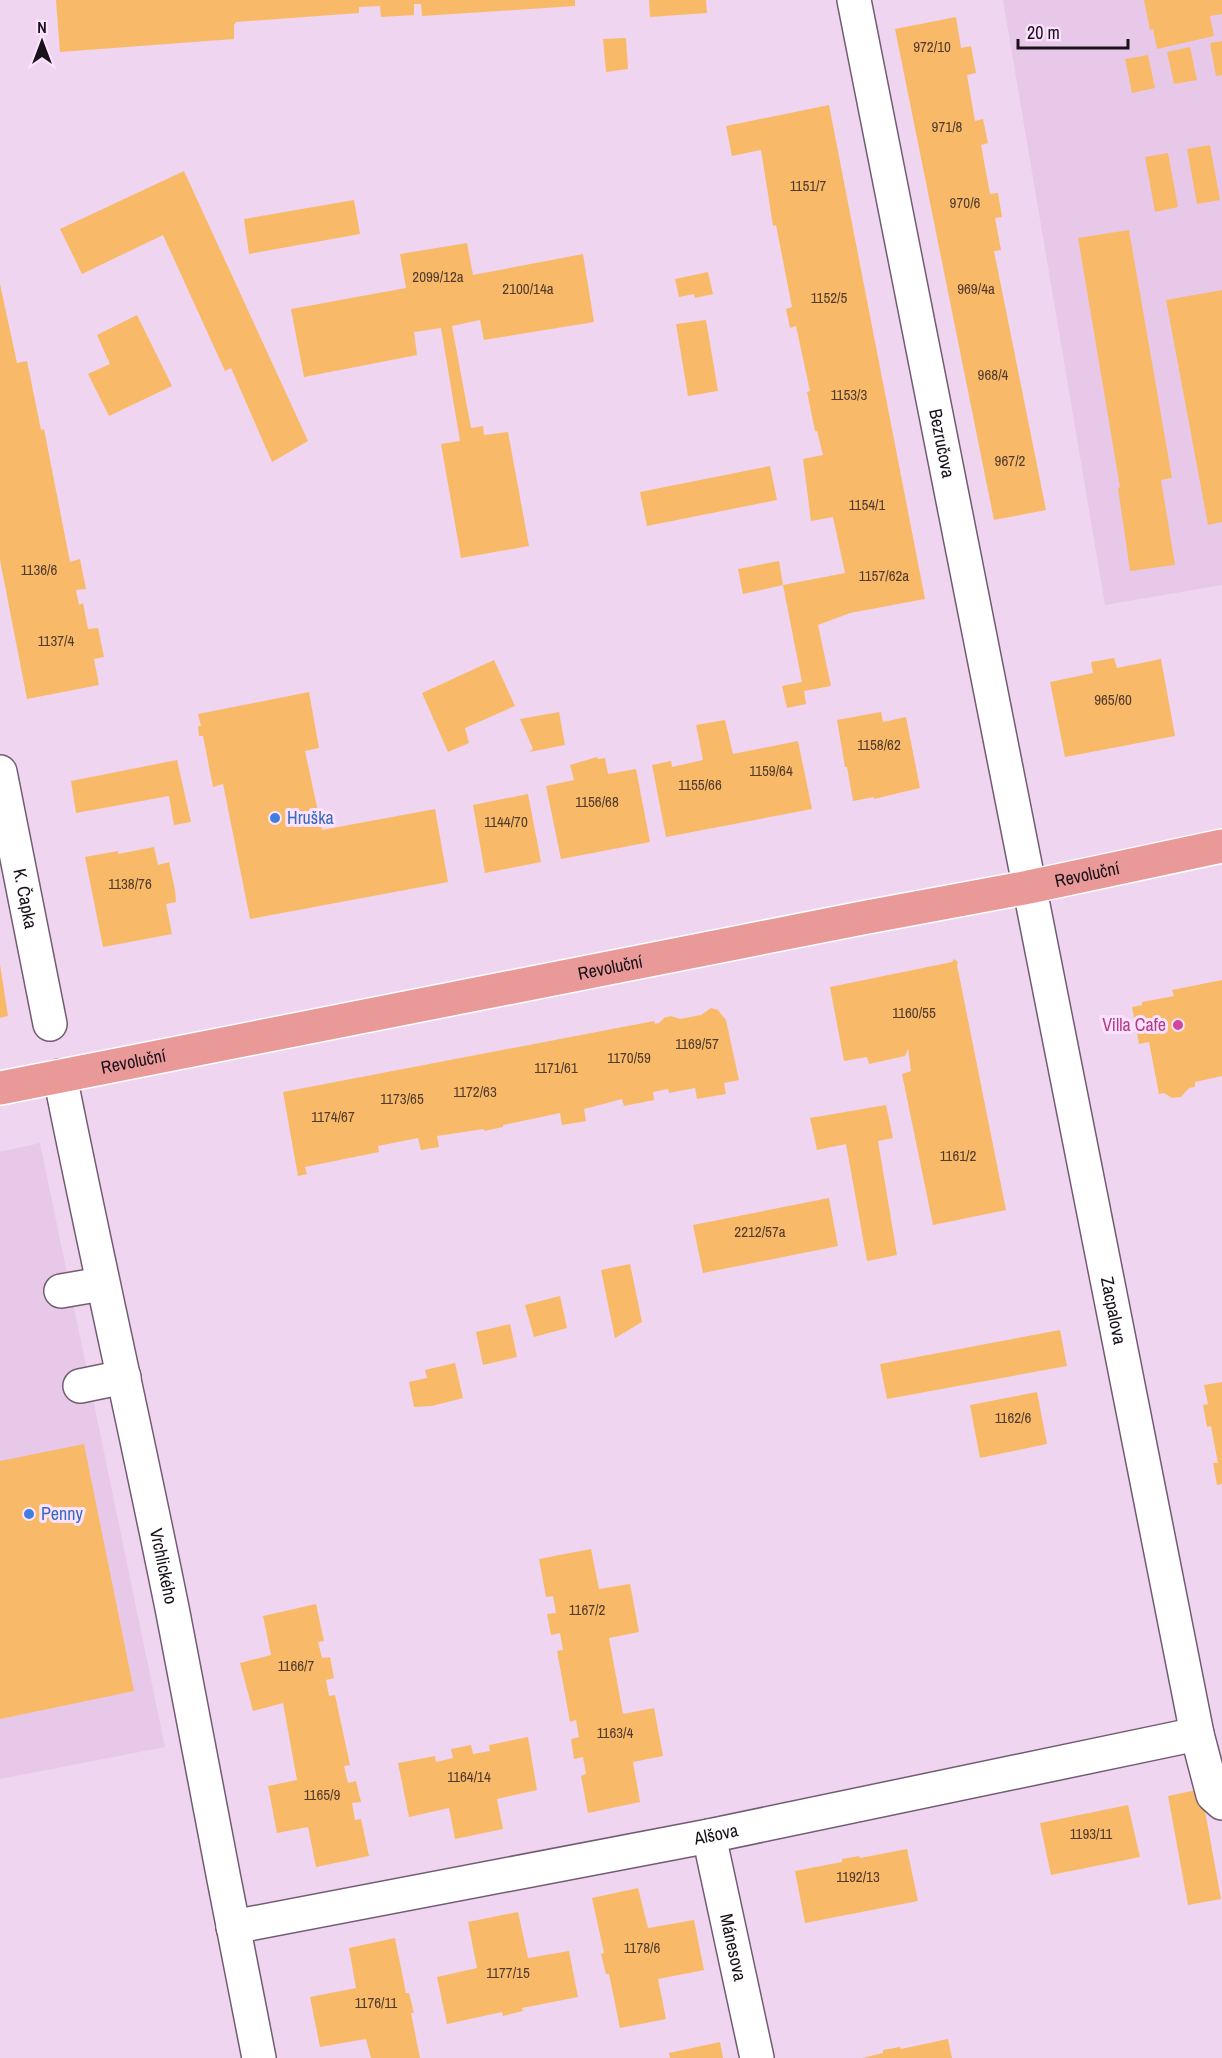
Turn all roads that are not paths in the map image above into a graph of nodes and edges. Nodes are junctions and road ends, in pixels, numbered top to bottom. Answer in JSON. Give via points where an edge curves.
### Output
{"nodes":[{"id":1,"x":854,"y":0,"type":"edge"},
{"id":2,"x":0,"y":772,"type":"edge"},
{"id":3,"x":1222,"y":846,"type":"edge"},
{"id":4,"x":1029,"y":887,"type":"junction"},
{"id":5,"x":50,"y":1024,"type":"dead end"},
{"id":6,"x":60,"y":1076,"type":"junction"},
{"id":7,"x":0,"y":1088,"type":"edge"},
{"id":8,"x":102,"y":1284,"type":"junction"},
{"id":9,"x":61,"y":1291,"type":"dead end"},
{"id":10,"x":124,"y":1377,"type":"junction"},
{"id":11,"x":81,"y":1386,"type":"dead end"},
{"id":12,"x":1197,"y":1734,"type":"junction"},
{"id":13,"x":1222,"y":1803,"type":"edge"},
{"id":14,"x":709,"y":1836,"type":"junction"},
{"id":15,"x":233,"y":1927,"type":"junction"},
{"id":16,"x":259,"y":2058,"type":"edge"},
{"id":17,"x":757,"y":2058,"type":"edge"}],
"edges":[{"from":1,"to":4,"type":"street","name":"Bezručova"},
{"from":2,"to":5,"type":"street","name":"K. Čapka"},
{"from":3,"to":4,"type":"main road","name":"Revoluční"},
{"from":4,"to":6,"type":"main road","name":"Revoluční"},
{"from":4,"to":12,"type":"street","name":"Zacpalova"},
{"from":6,"to":7,"type":"main road","name":"Revoluční"},
{"from":6,"to":8,"type":"street","name":"Vrchlického"},
{"from":8,"to":9,"type":"street"},
{"from":8,"to":10,"type":"street","name":"Vrchlického"},
{"from":10,"to":11,"type":"street"},
{"from":10,"to":15,"type":"street","name":"Vrchlického"},
{"from":12,"to":13,"type":"street","name":"Zacpalova","via":[[1213,1795]]},
{"from":12,"to":14,"type":"street","name":"Alšova"},
{"from":14,"to":15,"type":"street","name":"Alšova"},
{"from":14,"to":17,"type":"street","name":"Mánesova"},
{"from":15,"to":16,"type":"street","name":"Vrchlického"}]}
